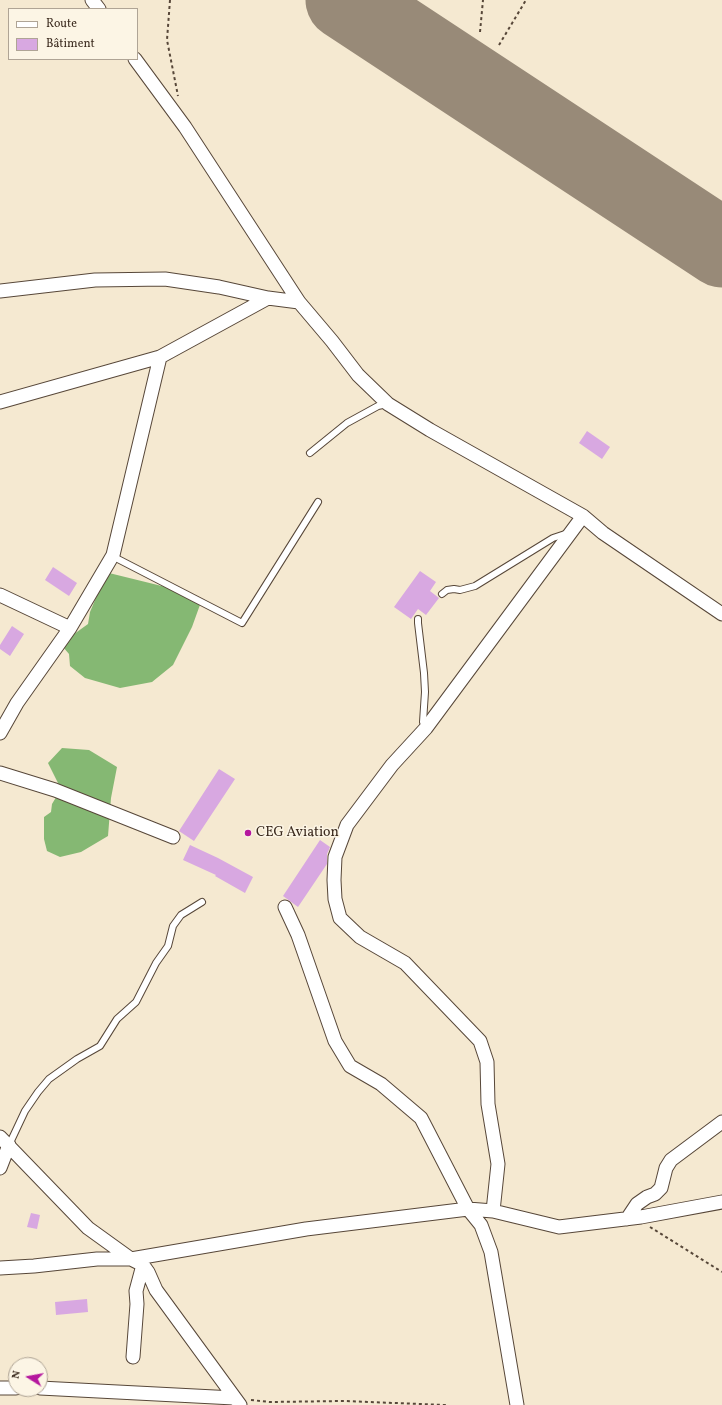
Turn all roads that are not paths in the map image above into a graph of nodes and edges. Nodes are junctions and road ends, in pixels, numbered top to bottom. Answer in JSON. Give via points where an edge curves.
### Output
{"nodes":[{"id":1,"x":92,"y":0,"type":"edge"},
{"id":2,"x":98,"y":8,"type":"edge"},
{"id":3,"x":136,"y":60,"type":"edge"},
{"id":4,"x":0,"y":292,"type":"edge"},
{"id":5,"x":268,"y":298,"type":"junction"},
{"id":6,"x":299,"y":302,"type":"junction"},
{"id":7,"x":160,"y":357,"type":"junction"},
{"id":8,"x":0,"y":402,"type":"edge"},
{"id":9,"x":388,"y":404,"type":"junction"},
{"id":10,"x":310,"y":453,"type":"dead end"},
{"id":11,"x":318,"y":502,"type":"dead end"},
{"id":12,"x":583,"y":516,"type":"junction"},
{"id":13,"x":572,"y":532,"type":"junction"},
{"id":14,"x":112,"y":556,"type":"junction"},
{"id":15,"x":442,"y":594,"type":"dead end"},
{"id":16,"x":0,"y":595,"type":"edge"},
{"id":17,"x":722,"y":614,"type":"edge"},
{"id":18,"x":418,"y":619,"type":"dead end"},
{"id":19,"x":70,"y":628,"type":"junction"},
{"id":20,"x":426,"y":728,"type":"junction"},
{"id":21,"x":0,"y":733,"type":"edge"},
{"id":22,"x":0,"y":773,"type":"edge"},
{"id":23,"x":173,"y":837,"type":"dead end"},
{"id":24,"x":202,"y":902,"type":"dead end"},
{"id":25,"x":285,"y":907,"type":"dead end"},
{"id":26,"x":722,"y":1122,"type":"edge"},
{"id":27,"x":4,"y":1141,"type":"edge"},
{"id":28,"x":0,"y":1168,"type":"edge"},
{"id":29,"x":722,"y":1202,"type":"edge"},
{"id":30,"x":468,"y":1209,"type":"junction"},
{"id":31,"x":493,"y":1211,"type":"junction"},
{"id":32,"x":627,"y":1219,"type":"junction"},
{"id":33,"x":131,"y":1259,"type":"junction"},
{"id":34,"x":143,"y":1265,"type":"junction"},
{"id":35,"x":0,"y":1268,"type":"edge"},
{"id":36,"x":133,"y":1357,"type":"dead end"},
{"id":37,"x":48,"y":1389,"type":"edge"},
{"id":38,"x":237,"y":1402,"type":"edge"},
{"id":39,"x":517,"y":1405,"type":"edge"}],
"edges":[{"from":1,"to":2,"type":"street"},
{"from":3,"to":6,"type":"street","via":[[185,127]]},
{"from":4,"to":5,"type":"street","via":[[95,280],[165,279]]},
{"from":5,"to":6,"type":"street"},
{"from":5,"to":7,"type":"street"},
{"from":6,"to":9,"type":"street","via":[[358,375]]},
{"from":7,"to":8,"type":"street"},
{"from":7,"to":14,"type":"street"},
{"from":9,"to":10,"type":"lane","via":[[378,406],[347,423]]},
{"from":9,"to":12,"type":"street"},
{"from":11,"to":14,"type":"lane","via":[[242,623]]},
{"from":12,"to":13,"type":"street"},
{"from":12,"to":17,"type":"street","via":[[603,533]]},
{"from":13,"to":15,"type":"lane","via":[[553,538],[474,586],[447,590]]},
{"from":13,"to":20,"type":"street"},
{"from":14,"to":19,"type":"street"},
{"from":16,"to":19,"type":"street"},
{"from":18,"to":20,"type":"lane","via":[[425,692],[423,722]]},
{"from":19,"to":21,"type":"street"},
{"from":20,"to":31,"type":"street","via":[[392,765],[347,825],[335,858],[334,899],[340,918],[360,937],[405,963],[480,1041],[487,1062],[488,1104],[498,1164]]},
{"from":22,"to":23,"type":"street","via":[[55,790]]},
{"from":24,"to":27,"type":"lane","via":[[181,915],[173,926],[168,946],[136,1002],[117,1020],[100,1046],[77,1058],[49,1078]]},
{"from":25,"to":30,"type":"street","via":[[298,935],[334,1041],[350,1066],[381,1084],[421,1118]]},
{"from":26,"to":32,"type":"street","via":[[671,1160],[666,1168],[661,1188],[637,1204]]},
{"from":27,"to":28,"type":"street"},
{"from":27,"to":33,"type":"street","via":[[88,1228]]},
{"from":29,"to":32,"type":"street"},
{"from":30,"to":31,"type":"street"},
{"from":30,"to":33,"type":"street","via":[[306,1229]]},
{"from":30,"to":39,"type":"street","via":[[481,1225],[491,1252]]},
{"from":31,"to":32,"type":"street","via":[[559,1227]]},
{"from":33,"to":34,"type":"street"},
{"from":33,"to":35,"type":"street","via":[[97,1259]]},
{"from":34,"to":36,"type":"street","via":[[136,1291]]},
{"from":34,"to":38,"type":"street","via":[[156,1290]]},
{"from":37,"to":38,"type":"street"}]}
